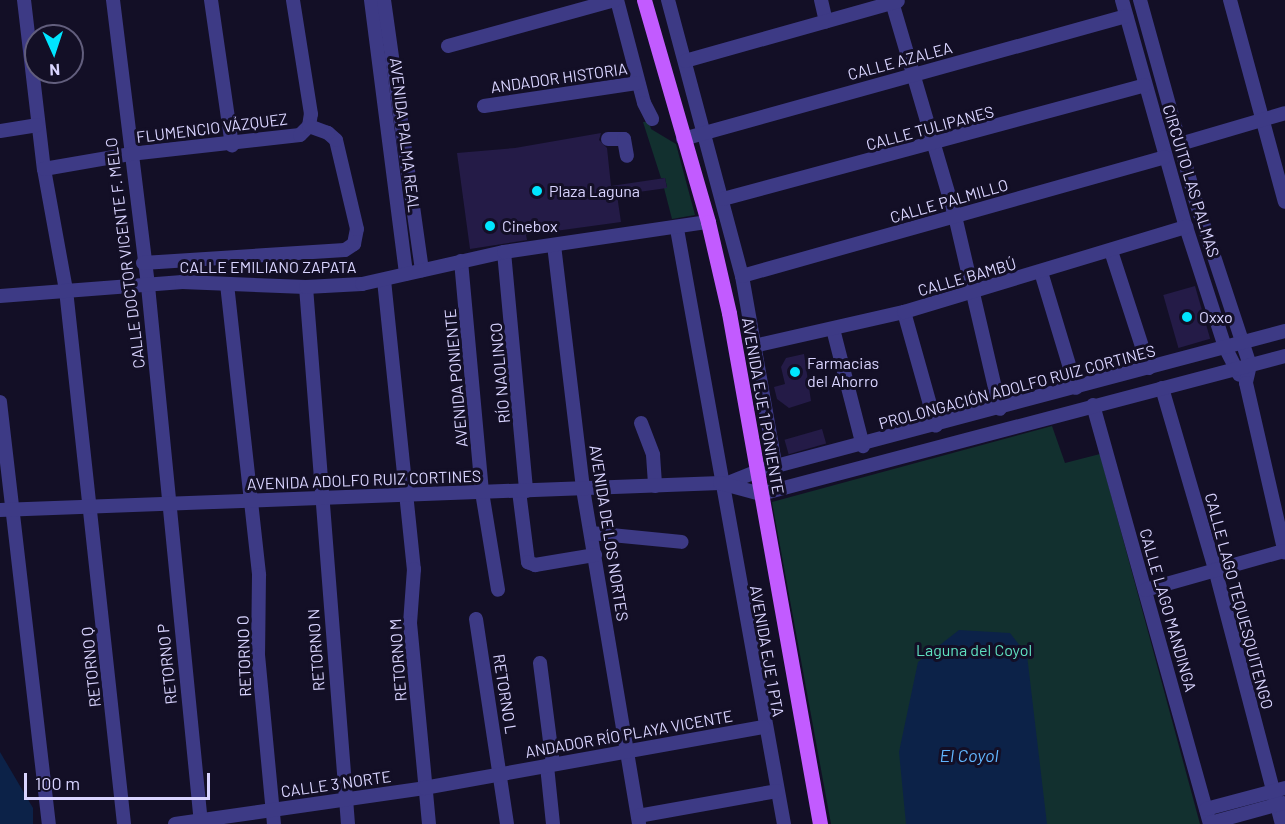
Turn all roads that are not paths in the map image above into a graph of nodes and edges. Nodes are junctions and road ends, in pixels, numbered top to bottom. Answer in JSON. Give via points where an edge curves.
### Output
{"nodes":[{"id":1,"x":24,"y":0,"type":"edge"},
{"id":2,"x":112,"y":0,"type":"edge"},
{"id":3,"x":211,"y":0,"type":"edge"},
{"id":4,"x":293,"y":0,"type":"edge"},
{"id":5,"x":371,"y":0,"type":"edge"},
{"id":6,"x":384,"y":0,"type":"edge"},
{"id":7,"x":616,"y":0,"type":"edge"},
{"id":8,"x":644,"y":0,"type":"edge"},
{"id":9,"x":668,"y":0,"type":"edge"},
{"id":10,"x":821,"y":0,"type":"edge"},
{"id":11,"x":1122,"y":0,"type":"edge"},
{"id":12,"x":1140,"y":0,"type":"edge"},
{"id":13,"x":1230,"y":0,"type":"edge"},
{"id":14,"x":896,"y":1,"type":"edge"},
{"id":15,"x":1126,"y":16,"type":"junction"},
{"id":16,"x":826,"y":21,"type":"junction"},
{"id":17,"x":448,"y":46,"type":"dead end"},
{"id":18,"x":685,"y":61,"type":"junction"},
{"id":19,"x":915,"y":74,"type":"junction"},
{"id":20,"x":638,"y":83,"type":"junction"},
{"id":21,"x":1145,"y":86,"type":"junction"},
{"id":22,"x":484,"y":106,"type":"dead end"},
{"id":23,"x":392,"y":108,"type":"junction"},
{"id":24,"x":1285,"y":113,"type":"edge"},
{"id":25,"x":652,"y":119,"type":"dead end"},
{"id":26,"x":1263,"y":119,"type":"junction"},
{"id":27,"x":37,"y":125,"type":"junction"},
{"id":28,"x":309,"y":126,"type":"junction"},
{"id":29,"x":0,"y":131,"type":"edge"},
{"id":30,"x":704,"y":133,"type":"junction"},
{"id":31,"x":609,"y":139,"type":"dead end"},
{"id":32,"x":683,"y":139,"type":"junction"},
{"id":33,"x":1180,"y":144,"type":"junction"},
{"id":34,"x":231,"y":145,"type":"junction"},
{"id":35,"x":936,"y":145,"type":"junction"},
{"id":36,"x":130,"y":154,"type":"junction"},
{"id":37,"x":627,"y":156,"type":"dead end"},
{"id":38,"x":1165,"y":157,"type":"junction"},
{"id":39,"x":44,"y":169,"type":"junction"},
{"id":40,"x":723,"y":199,"type":"junction"},
{"id":41,"x":1285,"y":202,"type":"edge"},
{"id":42,"x":955,"y":216,"type":"junction"},
{"id":43,"x":708,"y":222,"type":"junction"},
{"id":44,"x":1186,"y":227,"type":"junction"},
{"id":45,"x":677,"y":229,"type":"junction"},
{"id":46,"x":554,"y":245,"type":"junction"},
{"id":47,"x":1111,"y":251,"type":"junction"},
{"id":48,"x":504,"y":252,"type":"junction"},
{"id":49,"x":461,"y":261,"type":"junction"},
{"id":50,"x":143,"y":263,"type":"junction"},
{"id":51,"x":422,"y":270,"type":"junction"},
{"id":52,"x":1041,"y":272,"type":"junction"},
{"id":53,"x":406,"y":274,"type":"junction"},
{"id":54,"x":742,"y":276,"type":"junction"},
{"id":55,"x":384,"y":280,"type":"junction"},
{"id":56,"x":227,"y":284,"type":"junction"},
{"id":57,"x":148,"y":286,"type":"junction"},
{"id":58,"x":306,"y":287,"type":"junction"},
{"id":59,"x":66,"y":291,"type":"junction"},
{"id":60,"x":973,"y":291,"type":"junction"},
{"id":61,"x":0,"y":296,"type":"edge"},
{"id":62,"x":904,"y":312,"type":"junction"},
{"id":63,"x":833,"y":329,"type":"junction"},
{"id":64,"x":1285,"y":331,"type":"edge"},
{"id":65,"x":1244,"y":343,"type":"junction"},
{"id":66,"x":754,"y":346,"type":"junction"},
{"id":67,"x":1226,"y":347,"type":"junction"},
{"id":68,"x":1285,"y":356,"type":"edge"},
{"id":69,"x":1250,"y":365,"type":"junction"},
{"id":70,"x":1149,"y":368,"type":"junction"},
{"id":71,"x":1234,"y":369,"type":"junction"},
{"id":72,"x":1246,"y":383,"type":"junction"},
{"id":73,"x":1162,"y":387,"type":"junction"},
{"id":74,"x":1076,"y":388,"type":"junction"},
{"id":75,"x":0,"y":402,"type":"edge"},
{"id":76,"x":1093,"y":405,"type":"junction"},
{"id":77,"x":1000,"y":410,"type":"junction"},
{"id":78,"x":983,"y":414,"type":"junction"},
{"id":79,"x":641,"y":423,"type":"dead end"},
{"id":80,"x":936,"y":426,"type":"junction"},
{"id":81,"x":989,"y":434,"type":"junction"},
{"id":82,"x":868,"y":444,"type":"junction"},
{"id":83,"x":880,"y":463,"type":"junction"},
{"id":84,"x":776,"y":469,"type":"junction"},
{"id":85,"x":757,"y":471,"type":"junction"},
{"id":86,"x":724,"y":483,"type":"junction"},
{"id":87,"x":655,"y":486,"type":"junction"},
{"id":88,"x":583,"y":489,"type":"junction"},
{"id":89,"x":522,"y":491,"type":"junction"},
{"id":90,"x":482,"y":492,"type":"junction"},
{"id":91,"x":406,"y":494,"type":"junction"},
{"id":92,"x":760,"y":494,"type":"junction"},
{"id":93,"x":322,"y":497,"type":"junction"},
{"id":94,"x":250,"y":500,"type":"junction"},
{"id":95,"x":166,"y":503,"type":"junction"},
{"id":96,"x":90,"y":506,"type":"junction"},
{"id":97,"x":5,"y":509,"type":"edge"},
{"id":98,"x":591,"y":533,"type":"junction"},
{"id":99,"x":681,"y":542,"type":"dead end"},
{"id":100,"x":1285,"y":552,"type":"edge"},
{"id":101,"x":594,"y":555,"type":"junction"},
{"id":102,"x":1215,"y":569,"type":"junction"},
{"id":103,"x":498,"y":590,"type":"dead end"},
{"id":104,"x":1145,"y":590,"type":"junction"},
{"id":105,"x":476,"y":618,"type":"dead end"},
{"id":106,"x":540,"y":663,"type":"dead end"},
{"id":107,"x":764,"y":727,"type":"junction"},
{"id":108,"x":629,"y":749,"type":"junction"},
{"id":109,"x":550,"y":765,"type":"junction"},
{"id":110,"x":501,"y":774,"type":"junction"},
{"id":111,"x":424,"y":788,"type":"junction"},
{"id":112,"x":777,"y":791,"type":"junction"},
{"id":113,"x":1280,"y":797,"type":"edge"},
{"id":114,"x":344,"y":800,"type":"junction"},
{"id":115,"x":273,"y":817,"type":"edge"},
{"id":116,"x":1208,"y":819,"type":"edge"},
{"id":117,"x":639,"y":820,"type":"edge"},
{"id":118,"x":200,"y":822,"type":"edge"},
{"id":119,"x":49,"y":824,"type":"edge"},
{"id":120,"x":124,"y":824,"type":"edge"},
{"id":121,"x":175,"y":824,"type":"edge"},
{"id":122,"x":348,"y":824,"type":"edge"},
{"id":123,"x":429,"y":824,"type":"edge"},
{"id":124,"x":507,"y":824,"type":"edge"},
{"id":125,"x":553,"y":824,"type":"edge"},
{"id":126,"x":784,"y":824,"type":"edge"},
{"id":127,"x":820,"y":824,"type":"edge"},
{"id":128,"x":1282,"y":824,"type":"edge"}],
"edges":[{"from":1,"to":27,"type":"street","name":"RETORNO Q"},
{"from":2,"to":36,"type":"street","name":"CALLE DOCTOR VICENTE F. MELO"},
{"from":3,"to":34,"type":"street"},
{"from":4,"to":28,"type":"street","via":[[311,114]]},
{"from":5,"to":23,"type":"street","name":"AVENIDA PALMA REAL"},
{"from":6,"to":23,"type":"street"},
{"from":7,"to":17,"type":"street"},
{"from":7,"to":20,"type":"street"},
{"from":8,"to":32,"type":"main road","name":"AVENIDA EJE 1 PONIENTE"},
{"from":9,"to":18,"type":"street","name":"AVENIDA EJE 1 PONIENTE"},
{"from":10,"to":16,"type":"street"},
{"from":11,"to":15,"type":"street","name":"CIRCUITO LAS PALMAS"},
{"from":12,"to":33,"type":"street","name":"CIRCUITO LAS PALMAS"},
{"from":13,"to":26,"type":"street"},
{"from":14,"to":16,"type":"street"},
{"from":14,"to":19,"type":"street"},
{"from":15,"to":19,"type":"street","name":"CALLE AZALEA"},
{"from":15,"to":21,"type":"street","name":"CIRCUITO LAS PALMAS"},
{"from":16,"to":18,"type":"street"},
{"from":18,"to":30,"type":"street","name":"AVENIDA EJE 1 PONIENTE"},
{"from":19,"to":30,"type":"street","name":"CALLE AZALEA"},
{"from":19,"to":35,"type":"street"},
{"from":20,"to":22,"type":"street","name":"ANDADOR HISTORIA"},
{"from":20,"to":25,"type":"street"},
{"from":21,"to":35,"type":"street","name":"CALLE TULIPANES"},
{"from":21,"to":38,"type":"street","name":"CIRCUITO LAS PALMAS"},
{"from":23,"to":51,"type":"street"},
{"from":23,"to":53,"type":"street","name":"AVENIDA PALMA REAL"},
{"from":24,"to":26,"type":"street"},
{"from":26,"to":33,"type":"street"},
{"from":26,"to":41,"type":"street"},
{"from":27,"to":29,"type":"street"},
{"from":27,"to":39,"type":"street","name":"RETORNO Q"},
{"from":28,"to":34,"type":"street","name":"FLUMENCIO VÁZQUEZ","via":[[300,135]]},
{"from":28,"to":50,"type":"street","via":[[336,140],[357,229],[354,244],[345,250]]},
{"from":30,"to":32,"type":"street","name":"CALLE AZALEA"},
{"from":30,"to":40,"type":"street","name":"AVENIDA EJE 1 PONIENTE"},
{"from":31,"to":37,"type":"street","via":[[624,139]]},
{"from":32,"to":43,"type":"main road","name":"AVENIDA EJE 1 PONIENTE"},
{"from":33,"to":65,"type":"street","name":"CIRCUITO LAS PALMAS"},
{"from":34,"to":36,"type":"street","name":"FLUMENCIO VÁZQUEZ"},
{"from":35,"to":40,"type":"street","name":"CALLE TULIPANES"},
{"from":35,"to":42,"type":"street"},
{"from":36,"to":39,"type":"street","name":"FLUMENCIO VÁZQUEZ"},
{"from":36,"to":50,"type":"street","name":"CALLE DOCTOR VICENTE F. MELO"},
{"from":38,"to":42,"type":"street","name":"CALLE PALMILLO"},
{"from":38,"to":44,"type":"street","name":"CIRCUITO LAS PALMAS"},
{"from":39,"to":59,"type":"street","name":"RETORNO Q"},
{"from":40,"to":54,"type":"street","name":"AVENIDA EJE 1 PONIENTE"},
{"from":42,"to":54,"type":"street","name":"CALLE PALMILLO"},
{"from":42,"to":60,"type":"street"},
{"from":43,"to":45,"type":"street","name":"CALLE EMILIANO ZAPATA"},
{"from":43,"to":85,"type":"main road","name":"AVENIDA EJE 1 PONIENTE","via":[[729,313]]},
{"from":44,"to":47,"type":"street","name":"CALLE BAMBÚ"},
{"from":44,"to":67,"type":"street","name":"CIRCUITO LAS PALMAS"},
{"from":45,"to":46,"type":"street","name":"CALLE EMILIANO ZAPATA"},
{"from":45,"to":86,"type":"street","name":"AVENIDA EJE 1 PTA"},
{"from":46,"to":48,"type":"street","name":"CALLE EMILIANO ZAPATA"},
{"from":46,"to":88,"type":"street","name":"AVENIDA DE LOS NORTES"},
{"from":47,"to":52,"type":"street","name":"CALLE BAMBÚ"},
{"from":47,"to":70,"type":"street"},
{"from":48,"to":49,"type":"street","name":"CALLE EMILIANO ZAPATA"},
{"from":48,"to":89,"type":"street","name":"RÍO NAOLINCO"},
{"from":49,"to":51,"type":"street","name":"CALLE EMILIANO ZAPATA"},
{"from":49,"to":90,"type":"street","name":"AVENIDA PONIENTE"},
{"from":50,"to":57,"type":"street","name":"CALLE DOCTOR VICENTE F. MELO"},
{"from":51,"to":53,"type":"street","name":"CALLE EMILIANO ZAPATA"},
{"from":52,"to":60,"type":"street","name":"CALLE BAMBÚ"},
{"from":52,"to":74,"type":"street"},
{"from":53,"to":55,"type":"street","name":"CALLE EMILIANO ZAPATA"},
{"from":54,"to":66,"type":"street","name":"AVENIDA EJE 1 PONIENTE"},
{"from":55,"to":58,"type":"street","name":"CALLE EMILIANO ZAPATA"},
{"from":55,"to":91,"type":"street","name":"RETORNO M"},
{"from":56,"to":57,"type":"street","name":"CALLE EMILIANO ZAPATA","via":[[182,282]]},
{"from":56,"to":58,"type":"street","name":"CALLE EMILIANO ZAPATA"},
{"from":56,"to":94,"type":"street","name":"RETORNO O"},
{"from":57,"to":59,"type":"street","name":"CALLE EMILIANO ZAPATA"},
{"from":57,"to":95,"type":"street","name":"CALLE DOCTOR VICENTE F. MELO"},
{"from":58,"to":93,"type":"street","name":"RETORNO N"},
{"from":59,"to":61,"type":"street","name":"CALLE EMILIANO ZAPATA"},
{"from":59,"to":96,"type":"street","name":"RETORNO Q"},
{"from":60,"to":62,"type":"street","name":"CALLE BAMBÚ"},
{"from":60,"to":77,"type":"street"},
{"from":62,"to":63,"type":"street","name":"CALLE BAMBÚ"},
{"from":62,"to":80,"type":"street"},
{"from":63,"to":66,"type":"street","name":"CALLE BAMBÚ"},
{"from":63,"to":82,"type":"street"},
{"from":64,"to":65,"type":"street","name":"PROLONGACIÓN ADOLFO RUIZ CORTINES"},
{"from":65,"to":67,"type":"street","name":"PROLONGACIÓN ADOLFO RUIZ CORTINES"},
{"from":65,"to":69,"type":"street","name":"CIRCUITO LAS PALMAS"},
{"from":66,"to":84,"type":"street","name":"AVENIDA EJE 1 PONIENTE"},
{"from":67,"to":70,"type":"street","name":"PROLONGACIÓN ADOLFO RUIZ CORTINES"},
{"from":67,"to":71,"type":"street","name":"CIRCUITO LAS PALMAS"},
{"from":68,"to":69,"type":"street"},
{"from":69,"to":71,"type":"street"},
{"from":69,"to":72,"type":"street"},
{"from":70,"to":74,"type":"street","name":"PROLONGACIÓN ADOLFO RUIZ CORTINES"},
{"from":71,"to":72,"type":"street"},
{"from":71,"to":73,"type":"street"},
{"from":72,"to":100,"type":"street"},
{"from":73,"to":76,"type":"street"},
{"from":73,"to":102,"type":"street","name":"CALLE LAGO TEQUESQUITENGO"},
{"from":74,"to":77,"type":"street","name":"PROLONGACIÓN ADOLFO RUIZ CORTINES"},
{"from":75,"to":97,"type":"street"},
{"from":76,"to":81,"type":"street"},
{"from":76,"to":104,"type":"street","name":"CALLE LAGO MANDINGA"},
{"from":77,"to":78,"type":"street","name":"PROLONGACIÓN ADOLFO RUIZ CORTINES"},
{"from":78,"to":80,"type":"street","name":"PROLONGACIÓN ADOLFO RUIZ CORTINES"},
{"from":78,"to":81,"type":"street"},
{"from":79,"to":87,"type":"street","via":[[653,455]]},
{"from":80,"to":82,"type":"street","name":"PROLONGACIÓN ADOLFO RUIZ CORTINES"},
{"from":81,"to":83,"type":"street"},
{"from":82,"to":83,"type":"street"},
{"from":82,"to":84,"type":"street","name":"PROLONGACIÓN ADOLFO RUIZ CORTINES"},
{"from":83,"to":92,"type":"street"},
{"from":84,"to":85,"type":"street","name":"PROLONGACIÓN ADOLFO RUIZ CORTINES"},
{"from":85,"to":86,"type":"street","name":"AVENIDA ADOLFO RUIZ CORTINES"},
{"from":85,"to":92,"type":"main road","name":"AVENIDA EJE 1 PONIENTE"},
{"from":86,"to":87,"type":"street","name":"AVENIDA ADOLFO RUIZ CORTINES"},
{"from":86,"to":92,"type":"street","name":"AVENIDA ADOLFO RUIZ CORTINES"},
{"from":86,"to":107,"type":"street","name":"AVENIDA EJE 1 PTA"},
{"from":87,"to":88,"type":"street","name":"AVENIDA ADOLFO RUIZ CORTINES"},
{"from":88,"to":89,"type":"street","name":"AVENIDA ADOLFO RUIZ CORTINES"},
{"from":88,"to":98,"type":"street","name":"AVENIDA DE LOS NORTES"},
{"from":89,"to":90,"type":"street","name":"AVENIDA ADOLFO RUIZ CORTINES"},
{"from":89,"to":101,"type":"street","name":"RÍO NAOLINCO","via":[[528,562],[535,565]]},
{"from":90,"to":91,"type":"street","name":"AVENIDA ADOLFO RUIZ CORTINES"},
{"from":90,"to":103,"type":"street"},
{"from":91,"to":93,"type":"street","name":"AVENIDA ADOLFO RUIZ CORTINES"},
{"from":91,"to":111,"type":"street","name":"RETORNO M","via":[[414,569],[410,623]]},
{"from":92,"to":127,"type":"main road","name":"AVENIDA EJE 1 PONIENTE"},
{"from":93,"to":94,"type":"street","name":"AVENIDA ADOLFO RUIZ CORTINES"},
{"from":93,"to":114,"type":"street","name":"RETORNO N"},
{"from":94,"to":95,"type":"street","name":"AVENIDA ADOLFO RUIZ CORTINES"},
{"from":94,"to":115,"type":"street","name":"RETORNO O","via":[[259,575],[258,655]]},
{"from":95,"to":96,"type":"street","name":"AVENIDA ADOLFO RUIZ CORTINES"},
{"from":95,"to":118,"type":"street","name":"RETORNO P"},
{"from":96,"to":97,"type":"street","name":"AVENIDA ADOLFO RUIZ CORTINES"},
{"from":96,"to":120,"type":"street","name":"RETORNO Q"},
{"from":97,"to":119,"type":"street"},
{"from":98,"to":99,"type":"street"},
{"from":98,"to":101,"type":"street","name":"AVENIDA DE LOS NORTES"},
{"from":100,"to":102,"type":"street"},
{"from":101,"to":108,"type":"street","name":"AVENIDA DE LOS NORTES"},
{"from":102,"to":104,"type":"street"},
{"from":102,"to":113,"type":"street","name":"CALLE LAGO TEQUESQUITENGO"},
{"from":104,"to":116,"type":"street","name":"CALLE LAGO MANDINGA"},
{"from":105,"to":110,"type":"street","name":"RETORNO L"},
{"from":106,"to":109,"type":"street"},
{"from":107,"to":108,"type":"street","name":"ANDADOR RÍO PLAYA VICENTE"},
{"from":107,"to":112,"type":"street","name":"AVENIDA EJE 1 PTA"},
{"from":108,"to":109,"type":"street","name":"ANDADOR RÍO PLAYA VICENTE"},
{"from":108,"to":117,"type":"street","name":"AVENIDA DE LOS NORTES"},
{"from":109,"to":110,"type":"street","name":"ANDADOR RÍO PLAYA VICENTE"},
{"from":109,"to":125,"type":"street"},
{"from":110,"to":111,"type":"street","name":"CALLE 3 NORTE"},
{"from":110,"to":124,"type":"street","name":"RETORNO L"},
{"from":111,"to":114,"type":"street","name":"CALLE 3 NORTE"},
{"from":111,"to":123,"type":"street","name":"RETORNO M"},
{"from":112,"to":117,"type":"street"},
{"from":112,"to":126,"type":"street","name":"AVENIDA EJE 1 PTA"},
{"from":113,"to":116,"type":"street"},
{"from":113,"to":128,"type":"street","name":"CALLE LAGO TEQUESQUITENGO"},
{"from":114,"to":115,"type":"street","name":"CALLE 3 NORTE"},
{"from":114,"to":122,"type":"street","name":"RETORNO N"},
{"from":115,"to":118,"type":"street","name":"CALLE 3 NORTE"},
{"from":118,"to":121,"type":"street","name":"CALLE 3 NORTE"}]}
